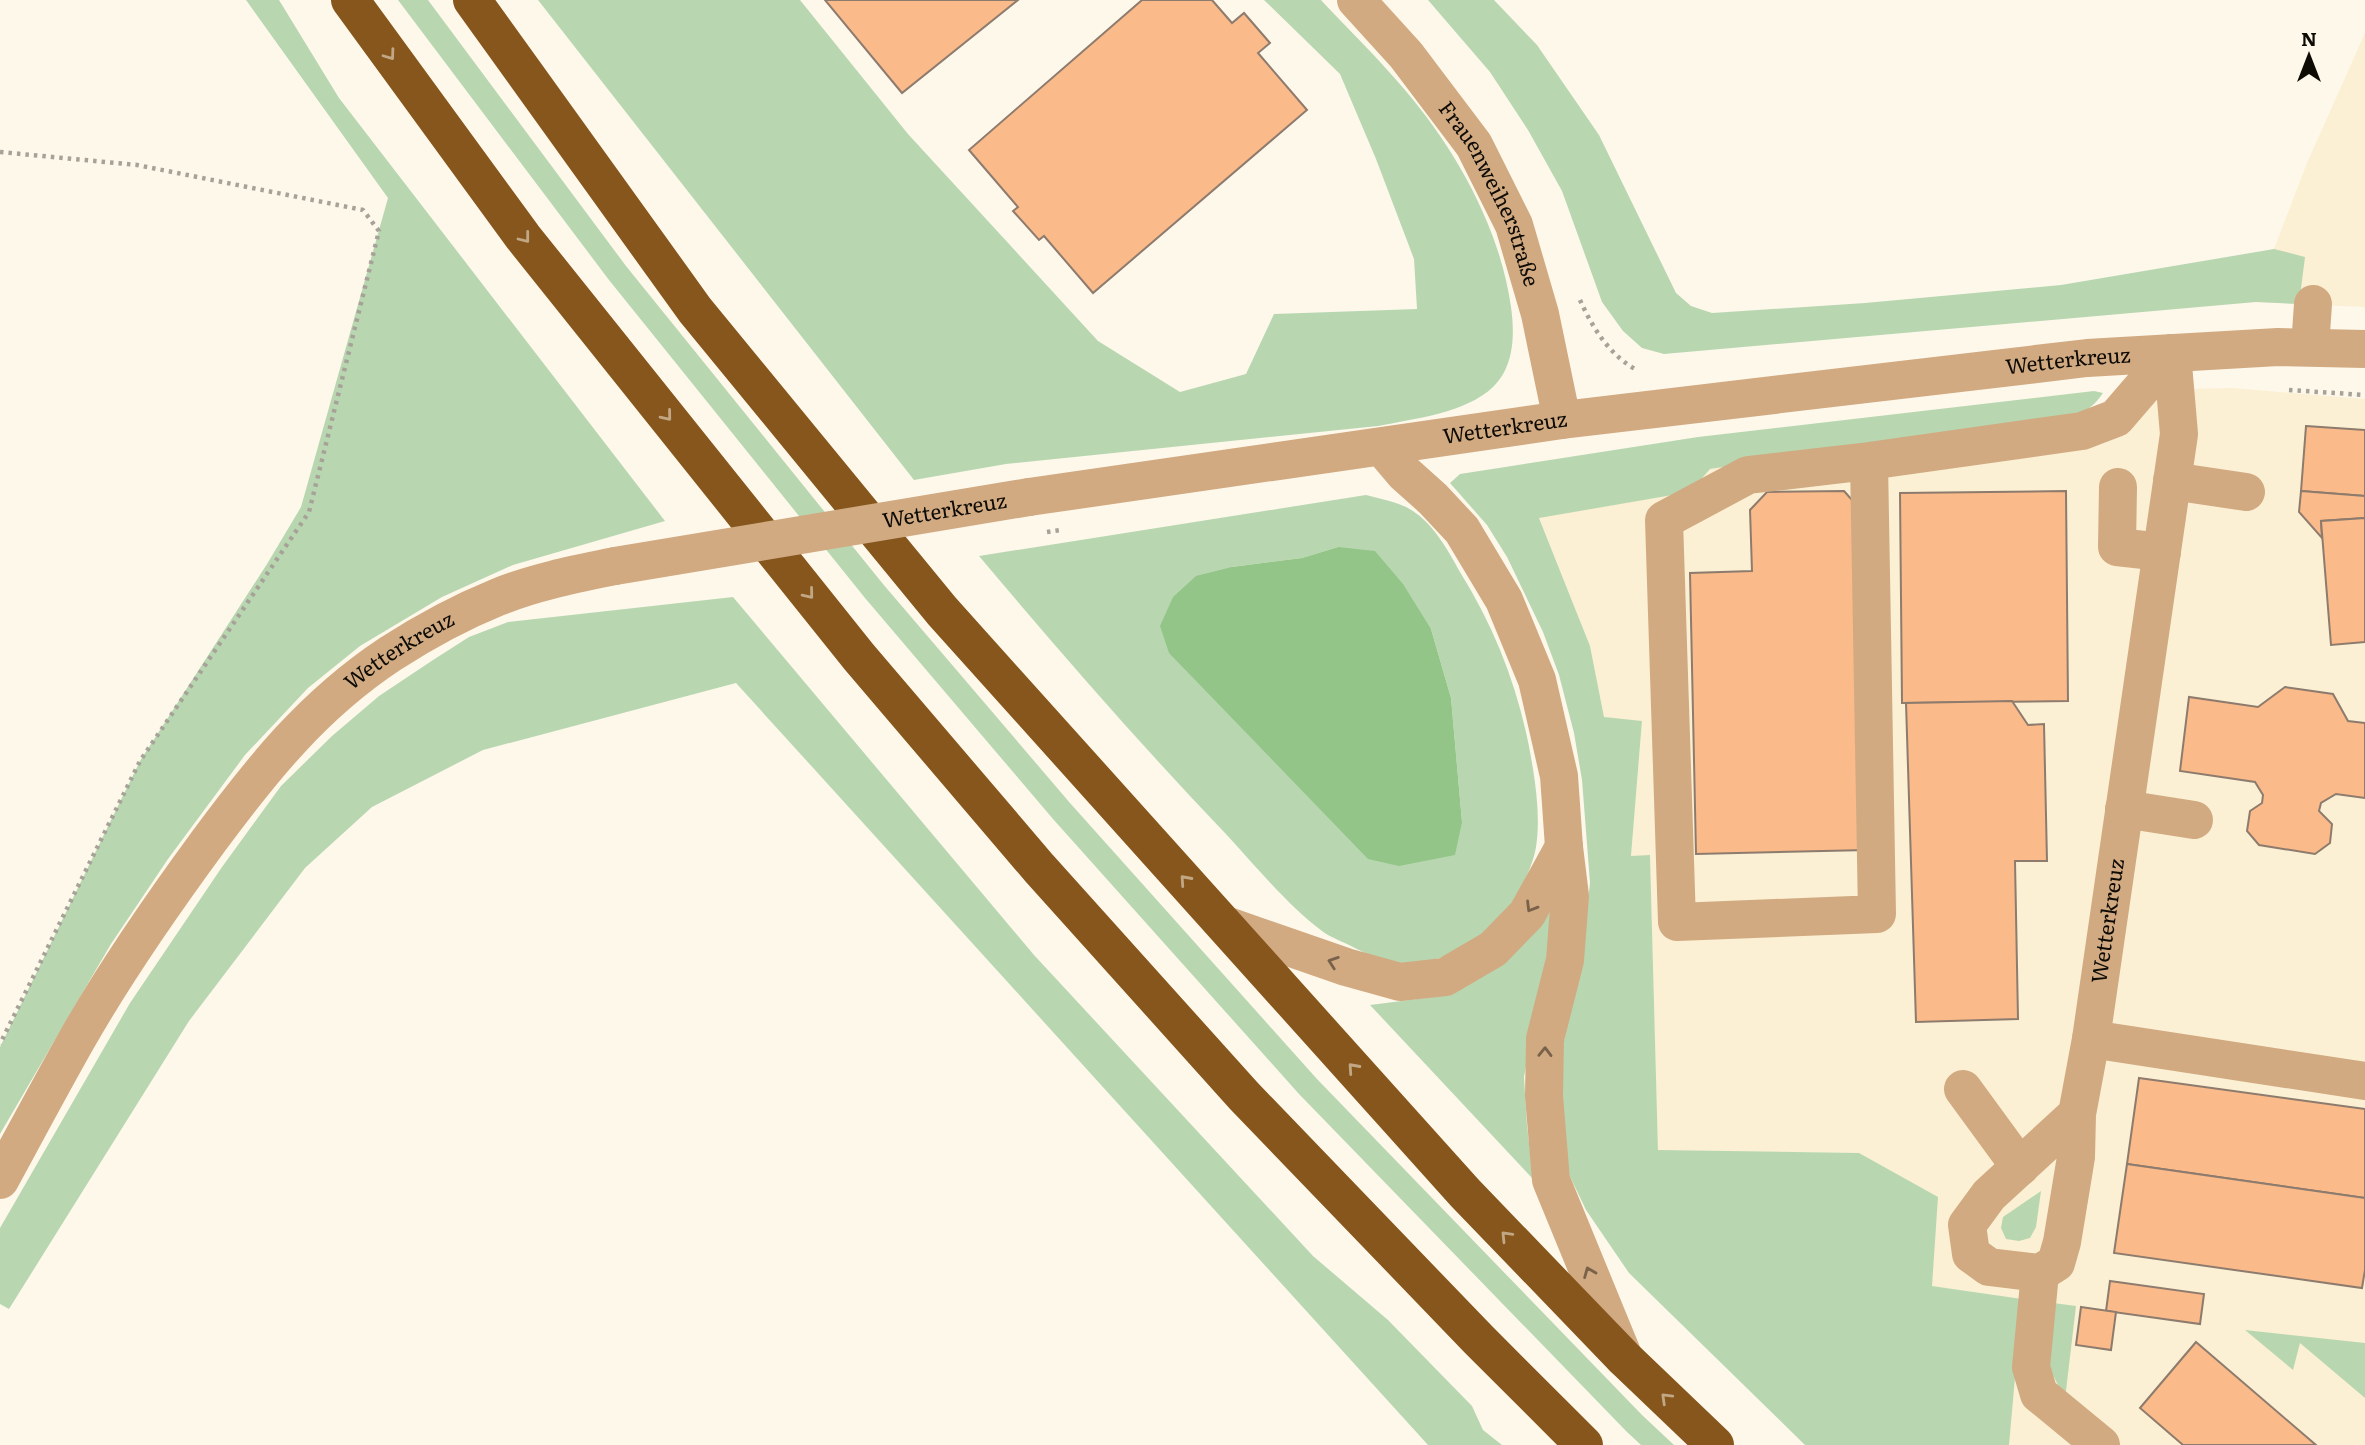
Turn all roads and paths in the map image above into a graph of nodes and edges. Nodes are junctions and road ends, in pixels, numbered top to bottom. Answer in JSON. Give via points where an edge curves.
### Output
{"nodes":[{"id":1,"x":350,"y":0,"type":"edge"},
{"id":2,"x":472,"y":0,"type":"edge"},
{"id":3,"x":1356,"y":0,"type":"edge"},
{"id":4,"x":0,"y":152,"type":"edge"},
{"id":5,"x":1577,"y":295,"type":"dead end"},
{"id":6,"x":2313,"y":304,"type":"dead end"},
{"id":7,"x":2310,"y":347,"type":"junction"},
{"id":8,"x":2365,"y":349,"type":"edge"},
{"id":9,"x":2172,"y":353,"type":"junction"},
{"id":10,"x":1642,"y":373,"type":"dead end"},
{"id":11,"x":1562,"y":420,"type":"junction"},
{"id":12,"x":1382,"y":447,"type":"junction"},
{"id":13,"x":1869,"y":461,"type":"junction"},
{"id":14,"x":2172,"y":481,"type":"junction"},
{"id":15,"x":2118,"y":487,"type":"dead end"},
{"id":16,"x":2246,"y":492,"type":"dead end"},
{"id":17,"x":2161,"y":552,"type":"junction"},
{"id":18,"x":2124,"y":810,"type":"junction"},
{"id":19,"x":2193,"y":820,"type":"dead end"},
{"id":20,"x":1564,"y":847,"type":"junction"},
{"id":21,"x":1224,"y":925,"type":"junction"},
{"id":22,"x":2091,"y":1039,"type":"junction"},
{"id":23,"x":0,"y":1044,"type":"edge"},
{"id":24,"x":2365,"y":1081,"type":"edge"},
{"id":25,"x":1963,"y":1088,"type":"dead end"},
{"id":26,"x":2077,"y":1114,"type":"junction"},
{"id":27,"x":2020,"y":1167,"type":"junction"},
{"id":28,"x":0,"y":1180,"type":"edge"},
{"id":29,"x":2040,"y":1273,"type":"junction"},
{"id":30,"x":1624,"y":1358,"type":"junction"},
{"id":31,"x":1584,"y":1445,"type":"edge"},
{"id":32,"x":1716,"y":1445,"type":"edge"},
{"id":33,"x":2101,"y":1445,"type":"edge"}],
"edges":[{"from":1,"to":31,"type":"highway","one_way":true,"via":[[523,237],[859,657],[1039,868],[1244,1096]]},
{"from":21,"to":2,"type":"highway","one_way":true,"via":[[942,611],[695,310]]},
{"from":3,"to":11,"type":"street","name":"Frauenweiherstraße","via":[[1406,55],[1474,145],[1514,225],[1540,314]]},
{"from":4,"to":23,"type":"path","via":[[137,165],[350,207],[363,210],[379,231],[309,512],[140,761]]},
{"from":5,"to":10,"type":"path","via":[[1609,347]]},
{"from":6,"to":7,"type":"street"},
{"from":7,"to":8,"type":"street","name":"Wetterkreuz"},
{"from":7,"to":9,"type":"street","name":"Wetterkreuz"},
{"from":9,"to":11,"type":"street","name":"Wetterkreuz","via":[[2087,358]]},
{"from":9,"to":13,"type":"street","via":[[2116,418],[2082,431]]},
{"from":9,"to":14,"type":"street","name":"Wetterkreuz","via":[[2179,434]]},
{"from":11,"to":12,"type":"street","name":"Wetterkreuz"},
{"from":12,"to":20,"type":"street","via":[[1462,530],[1504,600],[1537,680],[1559,776]]},
{"from":12,"to":28,"type":"street","name":"Wetterkreuz","bridge":true,"via":[[1029,497],[615,566],[499,596],[433,628],[344,688],[294,733],[254,780],[132,951],[77,1039]]},
{"from":13,"to":13,"type":"street","via":[[1877,914],[1677,922],[1664,520],[1748,475]]},
{"from":14,"to":16,"type":"street"},
{"from":14,"to":17,"type":"street","name":"Wetterkreuz"},
{"from":15,"to":17,"type":"street","via":[[2117,547]]},
{"from":17,"to":18,"type":"street","name":"Wetterkreuz"},
{"from":18,"to":19,"type":"street"},
{"from":18,"to":22,"type":"street","name":"Wetterkreuz"},
{"from":20,"to":21,"type":"street","one_way":true,"via":[[1527,914],[1493,949],[1445,976],[1400,982]]},
{"from":30,"to":20,"type":"street","one_way":true,"via":[[1551,1180],[1545,1039],[1565,960],[1570,896]]},
{"from":30,"to":21,"type":"highway","one_way":true,"via":[[1465,1193]]},
{"from":22,"to":24,"type":"street"},
{"from":22,"to":26,"type":"street","name":"Wetterkreuz"},
{"from":25,"to":27,"type":"street"},
{"from":26,"to":27,"type":"street"},
{"from":26,"to":29,"type":"street","name":"Wetterkreuz","via":[[2076,1157],[2063,1242],[2056,1263]]},
{"from":27,"to":29,"type":"street","via":[[1989,1195],[1967,1225],[1971,1254],[1989,1267]]},
{"from":29,"to":33,"type":"street","via":[[2031,1367],[2039,1394]]},
{"from":32,"to":30,"type":"highway","one_way":true}]}
